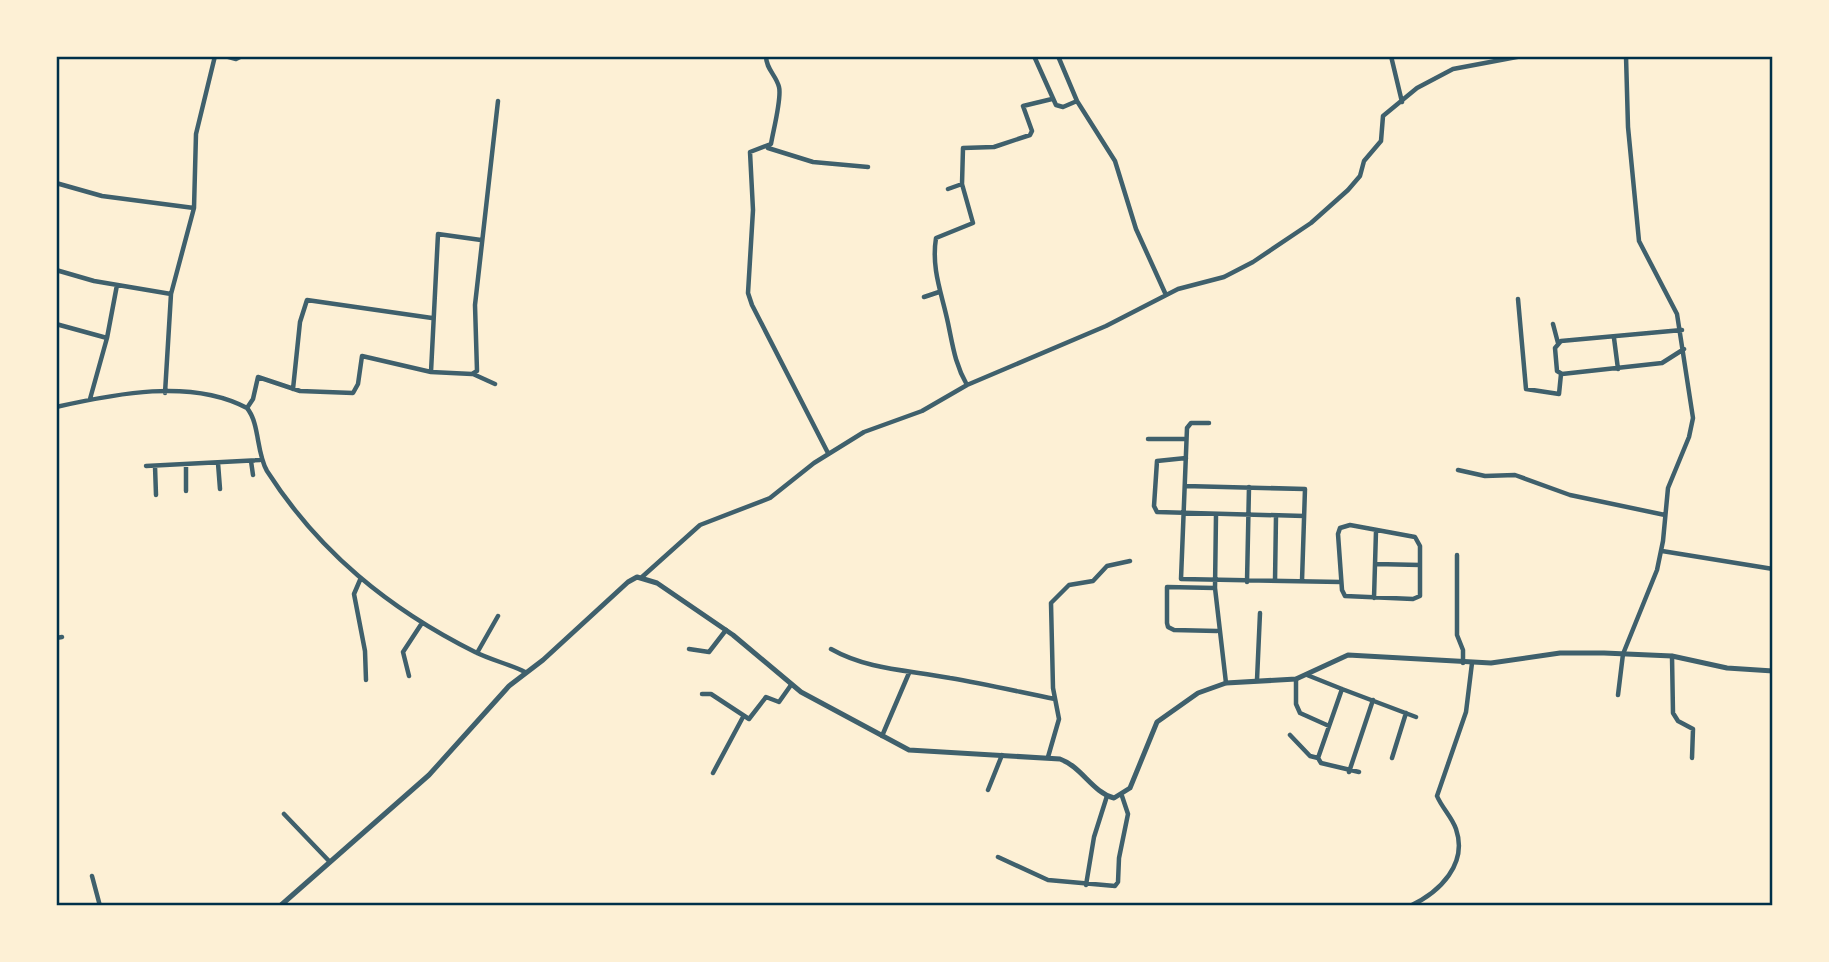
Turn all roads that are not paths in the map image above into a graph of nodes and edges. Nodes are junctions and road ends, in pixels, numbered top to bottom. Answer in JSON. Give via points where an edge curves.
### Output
{"nodes":[{"id":1,"x":215,"y":56,"type":"edge"},
{"id":2,"x":225,"y":56,"type":"edge"},
{"id":3,"x":243,"y":56,"type":"edge"},
{"id":4,"x":766,"y":56,"type":"edge"},
{"id":5,"x":1034,"y":56,"type":"edge"},
{"id":6,"x":1058,"y":56,"type":"edge"},
{"id":7,"x":1391,"y":56,"type":"edge"},
{"id":8,"x":1522,"y":56,"type":"edge"},
{"id":9,"x":1626,"y":56,"type":"edge"},
{"id":10,"x":1052,"y":99,"type":"junction"},
{"id":11,"x":498,"y":101,"type":"dead end"},
{"id":12,"x":1077,"y":101,"type":"junction"},
{"id":13,"x":1402,"y":103,"type":"junction"},
{"id":14,"x":767,"y":147,"type":"junction"},
{"id":15,"x":868,"y":167,"type":"dead end"},
{"id":16,"x":56,"y":183,"type":"edge"},
{"id":17,"x":962,"y":184,"type":"junction"},
{"id":18,"x":948,"y":189,"type":"dead end"},
{"id":19,"x":194,"y":208,"type":"junction"},
{"id":20,"x":481,"y":240,"type":"junction"},
{"id":21,"x":56,"y":270,"type":"edge"},
{"id":22,"x":117,"y":285,"type":"junction"},
{"id":23,"x":939,"y":292,"type":"junction"},
{"id":24,"x":171,"y":294,"type":"junction"},
{"id":25,"x":1166,"y":295,"type":"junction"},
{"id":26,"x":924,"y":297,"type":"dead end"},
{"id":27,"x":1518,"y":299,"type":"dead end"},
{"id":28,"x":432,"y":318,"type":"junction"},
{"id":29,"x":56,"y":324,"type":"edge"},
{"id":30,"x":1553,"y":324,"type":"dead end"},
{"id":31,"x":1682,"y":330,"type":"junction"},
{"id":32,"x":107,"y":338,"type":"junction"},
{"id":33,"x":1614,"y":338,"type":"junction"},
{"id":34,"x":1558,"y":343,"type":"junction"},
{"id":35,"x":1684,"y":349,"type":"junction"},
{"id":36,"x":1618,"y":369,"type":"junction"},
{"id":37,"x":431,"y":372,"type":"junction"},
{"id":38,"x":472,"y":374,"type":"junction"},
{"id":39,"x":1561,"y":374,"type":"junction"},
{"id":40,"x":495,"y":384,"type":"dead end"},
{"id":41,"x":967,"y":385,"type":"junction"},
{"id":42,"x":293,"y":389,"type":"junction"},
{"id":43,"x":166,"y":393,"type":"junction"},
{"id":44,"x":90,"y":400,"type":"junction"},
{"id":45,"x":56,"y":407,"type":"edge"},
{"id":46,"x":247,"y":408,"type":"junction"},
{"id":47,"x":1209,"y":423,"type":"dead end"},
{"id":48,"x":1148,"y":439,"type":"dead end"},
{"id":49,"x":1186,"y":439,"type":"junction"},
{"id":50,"x":828,"y":453,"type":"junction"},
{"id":51,"x":1186,"y":458,"type":"junction"},
{"id":52,"x":261,"y":460,"type":"junction"},
{"id":53,"x":251,"y":461,"type":"junction"},
{"id":54,"x":218,"y":463,"type":"junction"},
{"id":55,"x":186,"y":465,"type":"junction"},
{"id":56,"x":146,"y":466,"type":"dead end"},
{"id":57,"x":155,"y":466,"type":"junction"},
{"id":58,"x":1458,"y":470,"type":"dead end"},
{"id":59,"x":253,"y":475,"type":"dead end"},
{"id":60,"x":1185,"y":485,"type":"junction"},
{"id":61,"x":1249,"y":487,"type":"junction"},
{"id":62,"x":220,"y":489,"type":"dead end"},
{"id":63,"x":186,"y":491,"type":"dead end"},
{"id":64,"x":156,"y":495,"type":"dead end"},
{"id":65,"x":1248,"y":514,"type":"junction"},
{"id":66,"x":1184,"y":515,"type":"junction"},
{"id":67,"x":1216,"y":515,"type":"junction"},
{"id":68,"x":1665,"y":515,"type":"junction"},
{"id":69,"x":1276,"y":516,"type":"junction"},
{"id":70,"x":1304,"y":516,"type":"junction"},
{"id":71,"x":1376,"y":531,"type":"junction"},
{"id":72,"x":1662,"y":551,"type":"junction"},
{"id":73,"x":1457,"y":555,"type":"dead end"},
{"id":74,"x":1130,"y":561,"type":"dead end"},
{"id":75,"x":1375,"y":564,"type":"junction"},
{"id":76,"x":1420,"y":565,"type":"junction"},
{"id":77,"x":1773,"y":569,"type":"edge"},
{"id":78,"x":642,"y":577,"type":"junction"},
{"id":79,"x":360,"y":580,"type":"junction"},
{"id":80,"x":1196,"y":580,"type":"junction"},
{"id":81,"x":1214,"y":581,"type":"junction"},
{"id":82,"x":1275,"y":581,"type":"junction"},
{"id":83,"x":1302,"y":581,"type":"junction"},
{"id":84,"x":1181,"y":582,"type":"junction"},
{"id":85,"x":1247,"y":582,"type":"junction"},
{"id":86,"x":1341,"y":582,"type":"junction"},
{"id":87,"x":1196,"y":586,"type":"junction"},
{"id":88,"x":1214,"y":588,"type":"junction"},
{"id":89,"x":1374,"y":598,"type":"junction"},
{"id":90,"x":1260,"y":613,"type":"dead end"},
{"id":91,"x":498,"y":616,"type":"dead end"},
{"id":92,"x":422,"y":623,"type":"junction"},
{"id":93,"x":726,"y":630,"type":"junction"},
{"id":94,"x":1217,"y":631,"type":"junction"},
{"id":95,"x":689,"y":649,"type":"dead end"},
{"id":96,"x":831,"y":649,"type":"dead end"},
{"id":97,"x":477,"y":653,"type":"junction"},
{"id":98,"x":1623,"y":654,"type":"junction"},
{"id":99,"x":1672,"y":656,"type":"junction"},
{"id":100,"x":1463,"y":663,"type":"junction"},
{"id":101,"x":1472,"y":663,"type":"junction"},
{"id":102,"x":1773,"y":671,"type":"edge"},
{"id":103,"x":525,"y":672,"type":"junction"},
{"id":104,"x":909,"y":672,"type":"junction"},
{"id":105,"x":1307,"y":675,"type":"junction"},
{"id":106,"x":409,"y":676,"type":"dead end"},
{"id":107,"x":1296,"y":679,"type":"junction"},
{"id":108,"x":366,"y":680,"type":"dead end"},
{"id":109,"x":1257,"y":680,"type":"junction"},
{"id":110,"x":1226,"y":683,"type":"junction"},
{"id":111,"x":791,"y":685,"type":"junction"},
{"id":112,"x":1342,"y":690,"type":"junction"},
{"id":113,"x":702,"y":694,"type":"dead end"},
{"id":114,"x":1618,"y":695,"type":"dead end"},
{"id":115,"x":1055,"y":699,"type":"junction"},
{"id":116,"x":1373,"y":700,"type":"junction"},
{"id":117,"x":1406,"y":713,"type":"junction"},
{"id":118,"x":743,"y":717,"type":"junction"},
{"id":119,"x":1416,"y":717,"type":"dead end"},
{"id":120,"x":1329,"y":726,"type":"junction"},
{"id":121,"x":1290,"y":735,"type":"dead end"},
{"id":122,"x":882,"y":736,"type":"junction"},
{"id":123,"x":1002,"y":755,"type":"junction"},
{"id":124,"x":1048,"y":757,"type":"junction"},
{"id":125,"x":1318,"y":758,"type":"junction"},
{"id":126,"x":1392,"y":758,"type":"dead end"},
{"id":127,"x":1692,"y":758,"type":"dead end"},
{"id":128,"x":1349,"y":772,"type":"junction"},
{"id":129,"x":1359,"y":772,"type":"dead end"},
{"id":130,"x":713,"y":773,"type":"dead end"},
{"id":131,"x":988,"y":790,"type":"dead end"},
{"id":132,"x":1107,"y":796,"type":"junction"},
{"id":133,"x":1122,"y":796,"type":"junction"},
{"id":134,"x":284,"y":814,"type":"dead end"},
{"id":135,"x":998,"y":857,"type":"dead end"},
{"id":136,"x":329,"y":861,"type":"junction"},
{"id":137,"x":92,"y":876,"type":"dead end"},
{"id":138,"x":1086,"y":885,"type":"junction"},
{"id":139,"x":288,"y":903,"type":"edge"},
{"id":140,"x":100,"y":906,"type":"edge"},
{"id":141,"x":281,"y":906,"type":"edge"},
{"id":142,"x":1410,"y":906,"type":"edge"}],
"edges":[{"from":1,"to":19,"type":"street","via":[[196,134]]},
{"from":2,"to":3,"type":"street"},
{"from":4,"to":14,"type":"street","via":[[780,90]]},
{"from":5,"to":10,"type":"street"},
{"from":6,"to":12,"type":"street"},
{"from":7,"to":13,"type":"street"},
{"from":8,"to":13,"type":"street","via":[[1460,66],[1417,88]]},
{"from":9,"to":31,"type":"street","via":[[1639,241]]},
{"from":10,"to":12,"type":"street","via":[[1058,107]]},
{"from":10,"to":17,"type":"street","via":[[1023,106],[1030,135],[995,147],[963,148]]},
{"from":11,"to":20,"type":"street"},
{"from":12,"to":25,"type":"street","via":[[1115,161],[1136,229]]},
{"from":13,"to":25,"type":"street","via":[[1383,116],[1381,141],[1364,161],[1358,179],[1311,223],[1232,274]]},
{"from":14,"to":15,"type":"street","via":[[813,162]]},
{"from":14,"to":50,"type":"street","via":[[750,152],[750,299]]},
{"from":16,"to":19,"type":"street","via":[[102,196]]},
{"from":17,"to":18,"type":"street"},
{"from":17,"to":23,"type":"street","via":[[973,222],[935,239]]},
{"from":19,"to":24,"type":"street"},
{"from":20,"to":28,"type":"street","via":[[438,234]]},
{"from":20,"to":38,"type":"street","via":[[474,316],[478,365]]},
{"from":21,"to":22,"type":"street"},
{"from":22,"to":24,"type":"street"},
{"from":22,"to":32,"type":"street"},
{"from":23,"to":26,"type":"street"},
{"from":23,"to":41,"type":"street","via":[[954,359]]},
{"from":24,"to":43,"type":"street"},
{"from":25,"to":41,"type":"street","via":[[1107,326]]},
{"from":27,"to":39,"type":"street","via":[[1526,389],[1559,394]]},
{"from":28,"to":37,"type":"street"},
{"from":28,"to":42,"type":"street","via":[[307,300]]},
{"from":29,"to":32,"type":"street"},
{"from":30,"to":34,"type":"street"},
{"from":31,"to":33,"type":"street"},
{"from":31,"to":35,"type":"street"},
{"from":32,"to":44,"type":"street"},
{"from":33,"to":34,"type":"street"},
{"from":33,"to":36,"type":"street"},
{"from":34,"to":39,"type":"street","via":[[1555,354]]},
{"from":35,"to":36,"type":"street","via":[[1662,363]]},
{"from":35,"to":68,"type":"street","via":[[1692,428],[1668,488]]},
{"from":36,"to":39,"type":"street"},
{"from":37,"to":38,"type":"street"},
{"from":37,"to":42,"type":"street","via":[[362,356],[353,393]]},
{"from":38,"to":40,"type":"street"},
{"from":41,"to":50,"type":"street","via":[[930,407],[880,424]]},
{"from":42,"to":46,"type":"street","via":[[257,378]]},
{"from":43,"to":44,"type":"street"},
{"from":43,"to":46,"type":"street","via":[[215,398]]},
{"from":44,"to":45,"type":"street"},
{"from":46,"to":52,"type":"street"},
{"from":47,"to":49,"type":"street","via":[[1191,424]]},
{"from":48,"to":49,"type":"street"},
{"from":49,"to":51,"type":"street"},
{"from":50,"to":78,"type":"street","via":[[770,498],[699,525]]},
{"from":51,"to":60,"type":"street"},
{"from":51,"to":66,"type":"street","via":[[1159,459],[1155,468],[1155,510]]},
{"from":52,"to":53,"type":"street"},
{"from":52,"to":79,"type":"street","via":[[310,528]]},
{"from":53,"to":54,"type":"street"},
{"from":53,"to":59,"type":"street"},
{"from":54,"to":55,"type":"street"},
{"from":54,"to":62,"type":"street"},
{"from":55,"to":57,"type":"street"},
{"from":55,"to":63,"type":"street"},
{"from":56,"to":57,"type":"street"},
{"from":57,"to":64,"type":"street"},
{"from":58,"to":68,"type":"street","via":[[1515,475],[1570,495]]},
{"from":60,"to":61,"type":"street"},
{"from":60,"to":66,"type":"street"},
{"from":61,"to":65,"type":"street"},
{"from":61,"to":70,"type":"street","via":[[1303,488]]},
{"from":65,"to":67,"type":"street"},
{"from":65,"to":69,"type":"street"},
{"from":65,"to":85,"type":"street"},
{"from":66,"to":67,"type":"street"},
{"from":66,"to":84,"type":"street"},
{"from":67,"to":81,"type":"street"},
{"from":68,"to":72,"type":"street"},
{"from":69,"to":70,"type":"street"},
{"from":69,"to":82,"type":"street"},
{"from":70,"to":83,"type":"street"},
{"from":71,"to":75,"type":"street"},
{"from":71,"to":76,"type":"street","via":[[1415,537]]},
{"from":71,"to":86,"type":"street","via":[[1350,525],[1340,528]]},
{"from":72,"to":77,"type":"street"},
{"from":72,"to":98,"type":"street"},
{"from":73,"to":100,"type":"street","via":[[1457,635]]},
{"from":74,"to":115,"type":"street","via":[[1107,566],[1096,579],[1069,585],[1053,600],[1049,617]]},
{"from":75,"to":76,"type":"street"},
{"from":75,"to":89,"type":"street"},
{"from":76,"to":89,"type":"street","via":[[1417,598]]},
{"from":78,"to":93,"type":"street"},
{"from":78,"to":103,"type":"street","via":[[631,579]]},
{"from":79,"to":92,"type":"street"},
{"from":79,"to":108,"type":"street","via":[[354,594]]},
{"from":80,"to":81,"type":"street"},
{"from":80,"to":84,"type":"street"},
{"from":80,"to":87,"type":"street"},
{"from":81,"to":85,"type":"street"},
{"from":81,"to":88,"type":"street"},
{"from":82,"to":83,"type":"street"},
{"from":82,"to":85,"type":"street"},
{"from":83,"to":86,"type":"street"},
{"from":84,"to":87,"type":"street"},
{"from":84,"to":94,"type":"street","via":[[1167,587],[1168,627]]},
{"from":86,"to":89,"type":"street","via":[[1348,598]]},
{"from":87,"to":88,"type":"street"},
{"from":88,"to":94,"type":"street"},
{"from":90,"to":109,"type":"street"},
{"from":91,"to":97,"type":"street"},
{"from":92,"to":97,"type":"street"},
{"from":92,"to":106,"type":"street","via":[[403,652]]},
{"from":93,"to":95,"type":"street","via":[[709,652]]},
{"from":93,"to":111,"type":"street"},
{"from":94,"to":110,"type":"street"},
{"from":96,"to":104,"type":"street","via":[[860,663]]},
{"from":97,"to":103,"type":"street"},
{"from":98,"to":99,"type":"street"},
{"from":98,"to":101,"type":"street","via":[[1570,652]]},
{"from":98,"to":114,"type":"street"},
{"from":99,"to":102,"type":"street","via":[[1727,668]]},
{"from":99,"to":127,"type":"street","via":[[1673,713],[1693,729]]},
{"from":100,"to":101,"type":"street"},
{"from":100,"to":105,"type":"street","via":[[1354,654]]},
{"from":101,"to":142,"type":"street","via":[[1466,712],[1437,796],[1457,830],[1458,861],[1440,885]]},
{"from":103,"to":136,"type":"street","via":[[429,775]]},
{"from":104,"to":115,"type":"street"},
{"from":104,"to":122,"type":"street"},
{"from":105,"to":107,"type":"street"},
{"from":105,"to":112,"type":"street"},
{"from":107,"to":109,"type":"street"},
{"from":107,"to":120,"type":"street","via":[[1300,713]]},
{"from":109,"to":110,"type":"street"},
{"from":110,"to":133,"type":"street","via":[[1205,689],[1157,722],[1133,783]]},
{"from":111,"to":118,"type":"street","via":[[781,701],[766,697],[751,718]]},
{"from":111,"to":122,"type":"street"},
{"from":112,"to":116,"type":"street"},
{"from":112,"to":120,"type":"street"},
{"from":113,"to":118,"type":"street","via":[[711,694]]},
{"from":115,"to":124,"type":"street","via":[[1059,719]]},
{"from":116,"to":117,"type":"street"},
{"from":116,"to":128,"type":"street"},
{"from":117,"to":119,"type":"street"},
{"from":117,"to":126,"type":"street"},
{"from":118,"to":130,"type":"street"},
{"from":120,"to":125,"type":"street"},
{"from":121,"to":125,"type":"street","via":[[1310,756]]},
{"from":122,"to":123,"type":"street","via":[[920,753]]},
{"from":123,"to":124,"type":"street"},
{"from":123,"to":131,"type":"street"},
{"from":124,"to":132,"type":"street","via":[[1071,764]]},
{"from":125,"to":128,"type":"street"},
{"from":128,"to":129,"type":"street"},
{"from":132,"to":133,"type":"street"},
{"from":132,"to":138,"type":"street"},
{"from":133,"to":138,"type":"street","via":[[1128,814],[1117,884]]},
{"from":134,"to":136,"type":"street"},
{"from":135,"to":138,"type":"street","via":[[1048,880]]},
{"from":136,"to":139,"type":"street"},
{"from":137,"to":140,"type":"street"},
{"from":139,"to":141,"type":"street"}]}
